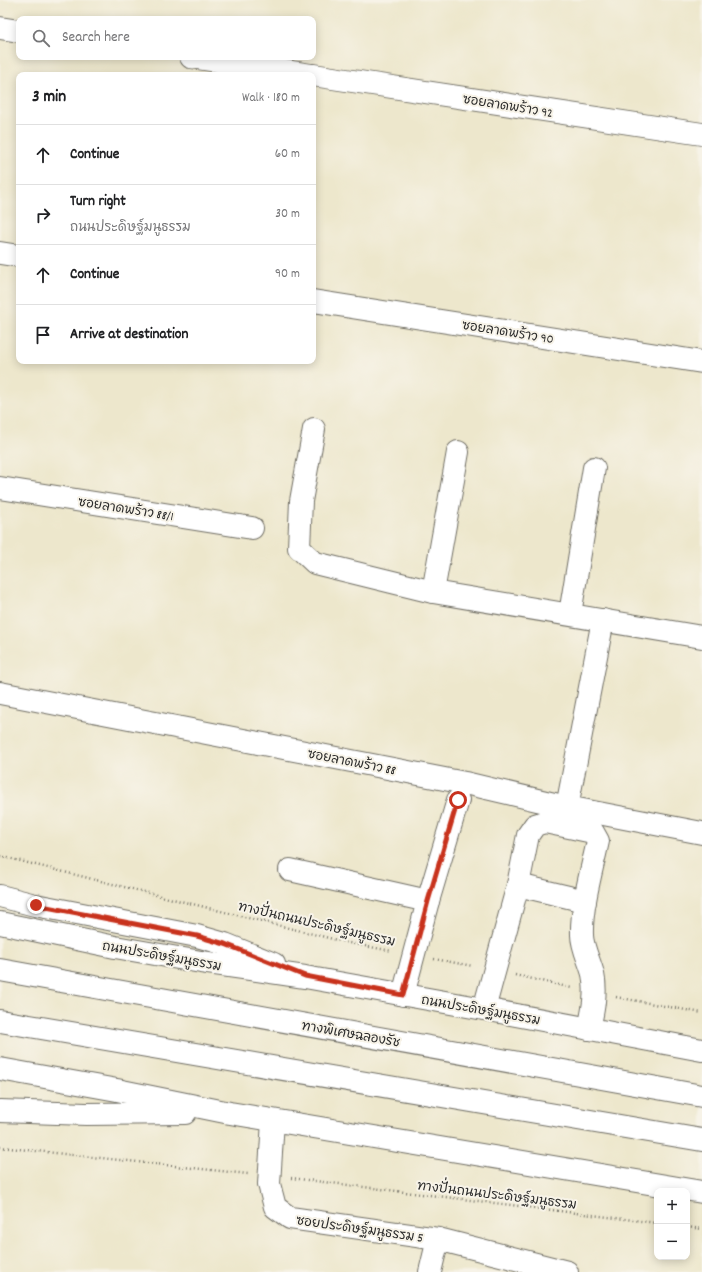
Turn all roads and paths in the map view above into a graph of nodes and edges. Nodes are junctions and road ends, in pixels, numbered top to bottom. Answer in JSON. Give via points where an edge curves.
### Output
{"nodes":[{"id":1,"x":0,"y":28,"type":"edge"},
{"id":2,"x":16,"y":31,"type":"edge"},
{"id":3,"x":211,"y":60,"type":"edge"},
{"id":4,"x":292,"y":72,"type":"edge"},
{"id":5,"x":316,"y":76,"type":"edge"},
{"id":6,"x":702,"y":134,"type":"edge"},
{"id":7,"x":0,"y":253,"type":"edge"},
{"id":8,"x":16,"y":256,"type":"edge"},
{"id":9,"x":316,"y":301,"type":"edge"},
{"id":10,"x":702,"y":362,"type":"edge"},
{"id":11,"x":314,"y":429,"type":"dead end"},
{"id":12,"x":458,"y":452,"type":"dead end"},
{"id":13,"x":594,"y":468,"type":"dead end"},
{"id":14,"x":0,"y":488,"type":"edge"},
{"id":15,"x":252,"y":528,"type":"dead end"},
{"id":16,"x":433,"y":592,"type":"junction"},
{"id":17,"x":570,"y":614,"type":"junction"},
{"id":18,"x":603,"y":620,"type":"junction"},
{"id":19,"x":702,"y":637,"type":"edge"},
{"id":20,"x":0,"y":693,"type":"edge"},
{"id":21,"x":458,"y":800,"type":"dead end"},
{"id":22,"x":567,"y":807,"type":"junction"},
{"id":23,"x":702,"y":833,"type":"edge"},
{"id":24,"x":0,"y":856,"type":"edge"},
{"id":25,"x":290,"y":870,"type":"dead end"},
{"id":26,"x":518,"y":886,"type":"junction"},
{"id":27,"x":0,"y":896,"type":"edge"},
{"id":28,"x":428,"y":901,"type":"junction"},
{"id":29,"x":585,"y":901,"type":"junction"},
{"id":30,"x":0,"y":923,"type":"edge"},
{"id":31,"x":414,"y":955,"type":"junction"},
{"id":32,"x":0,"y":970,"type":"edge"},
{"id":33,"x":494,"y":970,"type":"junction"},
{"id":34,"x":305,"y":976,"type":"junction"},
{"id":35,"x":594,"y":993,"type":"junction"},
{"id":36,"x":403,"y":995,"type":"junction"},
{"id":37,"x":484,"y":1008,"type":"junction"},
{"id":38,"x":702,"y":1013,"type":"edge"},
{"id":39,"x":0,"y":1021,"type":"edge"},
{"id":40,"x":589,"y":1029,"type":"junction"},
{"id":41,"x":702,"y":1050,"type":"edge"},
{"id":42,"x":0,"y":1069,"type":"edge"},
{"id":43,"x":702,"y":1096,"type":"edge"},
{"id":44,"x":0,"y":1112,"type":"edge"},
{"id":45,"x":230,"y":1113,"type":"junction"},
{"id":46,"x":274,"y":1120,"type":"junction"},
{"id":47,"x":702,"y":1140,"type":"edge"},
{"id":48,"x":0,"y":1147,"type":"edge"},
{"id":49,"x":270,"y":1176,"type":"junction"},
{"id":50,"x":702,"y":1192,"type":"edge"},
{"id":51,"x":654,"y":1223,"type":"edge"},
{"id":52,"x":690,"y":1227,"type":"edge"},
{"id":53,"x":702,"y":1229,"type":"edge"},
{"id":54,"x":438,"y":1239,"type":"junction"},
{"id":55,"x":430,"y":1272,"type":"edge"},
{"id":56,"x":567,"y":1272,"type":"edge"}],
"edges":[{"from":1,"to":2,"type":"main road"},
{"from":3,"to":4,"type":"main road","name":"ซอยลาดพร้าว 92"},
{"from":5,"to":6,"type":"main road","name":"ซอยลาดพร้าว 92"},
{"from":7,"to":8,"type":"main road"},
{"from":9,"to":10,"type":"main road","name":"ซอยลาดพร้าว 90"},
{"from":11,"to":16,"type":"main road","via":[[301,501],[299,548],[315,563]]},
{"from":12,"to":16,"type":"main road"},
{"from":13,"to":17,"type":"main road"},
{"from":14,"to":15,"type":"main road","name":"ซอยลาดพร้าว 88/1"},
{"from":16,"to":17,"type":"main road"},
{"from":17,"to":18,"type":"main road"},
{"from":18,"to":19,"type":"main road"},
{"from":18,"to":22,"type":"main road"},
{"from":20,"to":22,"type":"main road","name":"ซอยลาดพร้าว 88","via":[[465,783]]},
{"from":21,"to":28,"type":"main road"},
{"from":22,"to":23,"type":"main road","name":"ซอยลาดพร้าว 88"},
{"from":24,"to":31,"type":"path","name":"ทางปั่นถนนประดิษฐ์มนูธรรม","via":[[349,943]]},
{"from":25,"to":28,"type":"main road"},
{"from":26,"to":29,"type":"main road"},
{"from":26,"to":29,"type":"main road","via":[[528,835],[535,825],[545,822],[593,832],[598,841]]},
{"from":26,"to":33,"type":"main road"},
{"from":27,"to":34,"type":"main road","via":[[197,936],[225,944]]},
{"from":28,"to":31,"type":"main road"},
{"from":29,"to":35,"type":"main road","via":[[582,937],[593,974]]},
{"from":30,"to":34,"type":"main road","name":"ถนนประดิษฐ์มนูธรรม","via":[[123,949]]},
{"from":31,"to":33,"type":"path","name":"ทางปั่นถนนประดิษฐ์มนูธรรม"},
{"from":31,"to":36,"type":"main road"},
{"from":32,"to":43,"type":"main road","name":"ทางพิเศษฉลองรัช"},
{"from":33,"to":35,"type":"path","name":"ทางปั่นถนนประดิษฐ์มนูธรรม"},
{"from":33,"to":37,"type":"main road"},
{"from":34,"to":36,"type":"main road","name":"ถนนประดิษฐ์มนูธรรม"},
{"from":35,"to":38,"type":"path","name":"ทางปั่นถนนประดิษฐ์มนูธรรม"},
{"from":35,"to":40,"type":"main road"},
{"from":36,"to":37,"type":"main road","name":"ถนนประดิษฐ์มนูธรรม"},
{"from":37,"to":40,"type":"main road","name":"ถนนประดิษฐ์มนูธรรม"},
{"from":39,"to":47,"type":"main road"},
{"from":40,"to":41,"type":"main road","name":"ถนนประดิษฐ์มนูธรรม"},
{"from":42,"to":45,"type":"main road"},
{"from":44,"to":45,"type":"main road"},
{"from":45,"to":46,"type":"main road"},
{"from":46,"to":49,"type":"main road","name":"ซอยประดิษฐ์มนูธรรม 5"},
{"from":46,"to":50,"type":"main road"},
{"from":48,"to":49,"type":"path","name":"ทางปั่นถนนประดิษฐ์มนูธรรม"},
{"from":49,"to":51,"type":"path","name":"ทางปั่นถนนประดิษฐ์มนูธรรม"},
{"from":49,"to":54,"type":"main road","name":"ซอยประดิษฐ์มนูธรรม 5","via":[[269,1184],[276,1207],[290,1218]]},
{"from":52,"to":53,"type":"path"},
{"from":54,"to":55,"type":"main road","name":"ซอยประดิษฐ์มนูธรรม 5"},
{"from":54,"to":56,"type":"main road","name":"ซอยประดิษฐ์มนูธรรม 5"}]}
